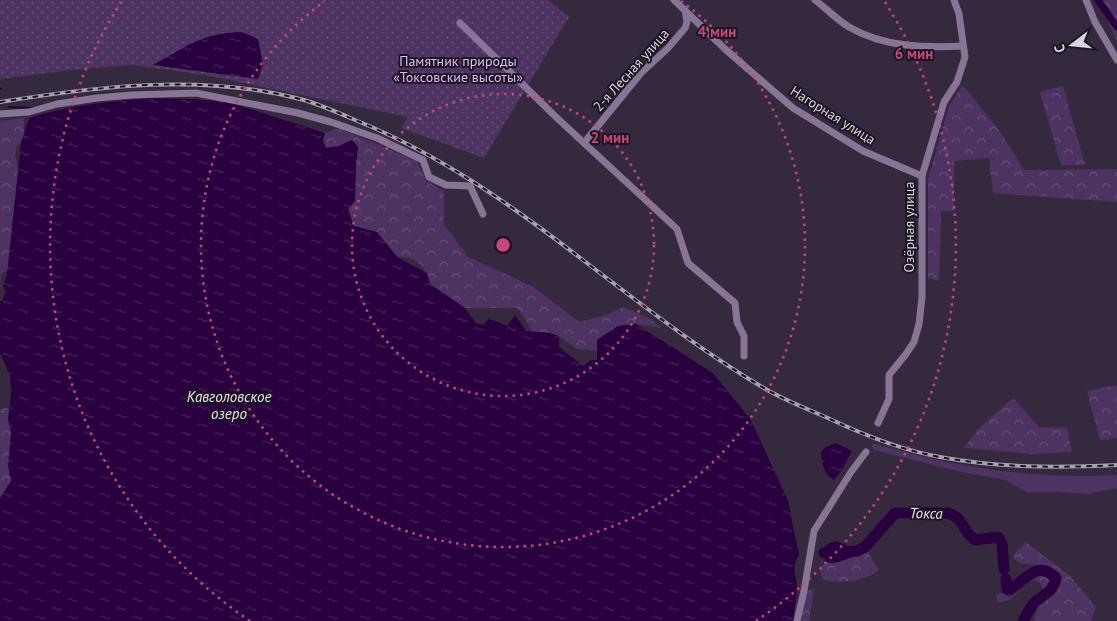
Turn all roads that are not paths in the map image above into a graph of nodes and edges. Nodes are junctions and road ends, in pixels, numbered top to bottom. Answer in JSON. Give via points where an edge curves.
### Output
{"nodes":[{"id":1,"x":674,"y":0,"type":"edge"},
{"id":2,"x":815,"y":0,"type":"edge"},
{"id":3,"x":954,"y":0,"type":"edge"},
{"id":4,"x":1086,"y":0,"type":"edge"},
{"id":5,"x":684,"y":10,"type":"junction"},
{"id":6,"x":460,"y":23,"type":"dead end"},
{"id":7,"x":964,"y":46,"type":"junction"},
{"id":8,"x":1117,"y":60,"type":"edge"},
{"id":9,"x":0,"y":114,"type":"edge"},
{"id":10,"x":584,"y":143,"type":"junction"},
{"id":11,"x":922,"y":176,"type":"junction"},
{"id":12,"x":484,"y":214,"type":"dead end"},
{"id":13,"x":744,"y":356,"type":"dead end"},
{"id":14,"x":878,"y":423,"type":"dead end"},
{"id":15,"x":866,"y":452,"type":"dead end"},
{"id":16,"x":797,"y":621,"type":"edge"}],
"edges":[{"from":1,"to":5,"type":"street","name":"Нагорная улица"},
{"from":2,"to":7,"type":"street","via":[[849,27],[887,42],[935,47]]},
{"from":3,"to":7,"type":"street","name":"Озёрная улица"},
{"from":4,"to":8,"type":"street"},
{"from":5,"to":10,"type":"street","name":"2-я Лесная улица","via":[[686,28],[641,73]]},
{"from":5,"to":11,"type":"street","name":"Нагорная улица","via":[[794,108],[863,151]]},
{"from":6,"to":10,"type":"street"},
{"from":7,"to":11,"type":"street","name":"Озёрная улица","via":[[965,57],[957,82],[944,102]]},
{"from":9,"to":12,"type":"street","via":[[29,112],[97,98],[196,93],[298,113],[377,138],[423,160],[430,177],[446,185],[470,186]]},
{"from":10,"to":13,"type":"street","via":[[677,229],[688,263],[735,303],[737,322],[744,336]]},
{"from":11,"to":14,"type":"street","name":"Озёрная улица","via":[[919,324],[914,342],[889,375],[889,399]]},
{"from":15,"to":16,"type":"street","via":[[814,531]]}]}
